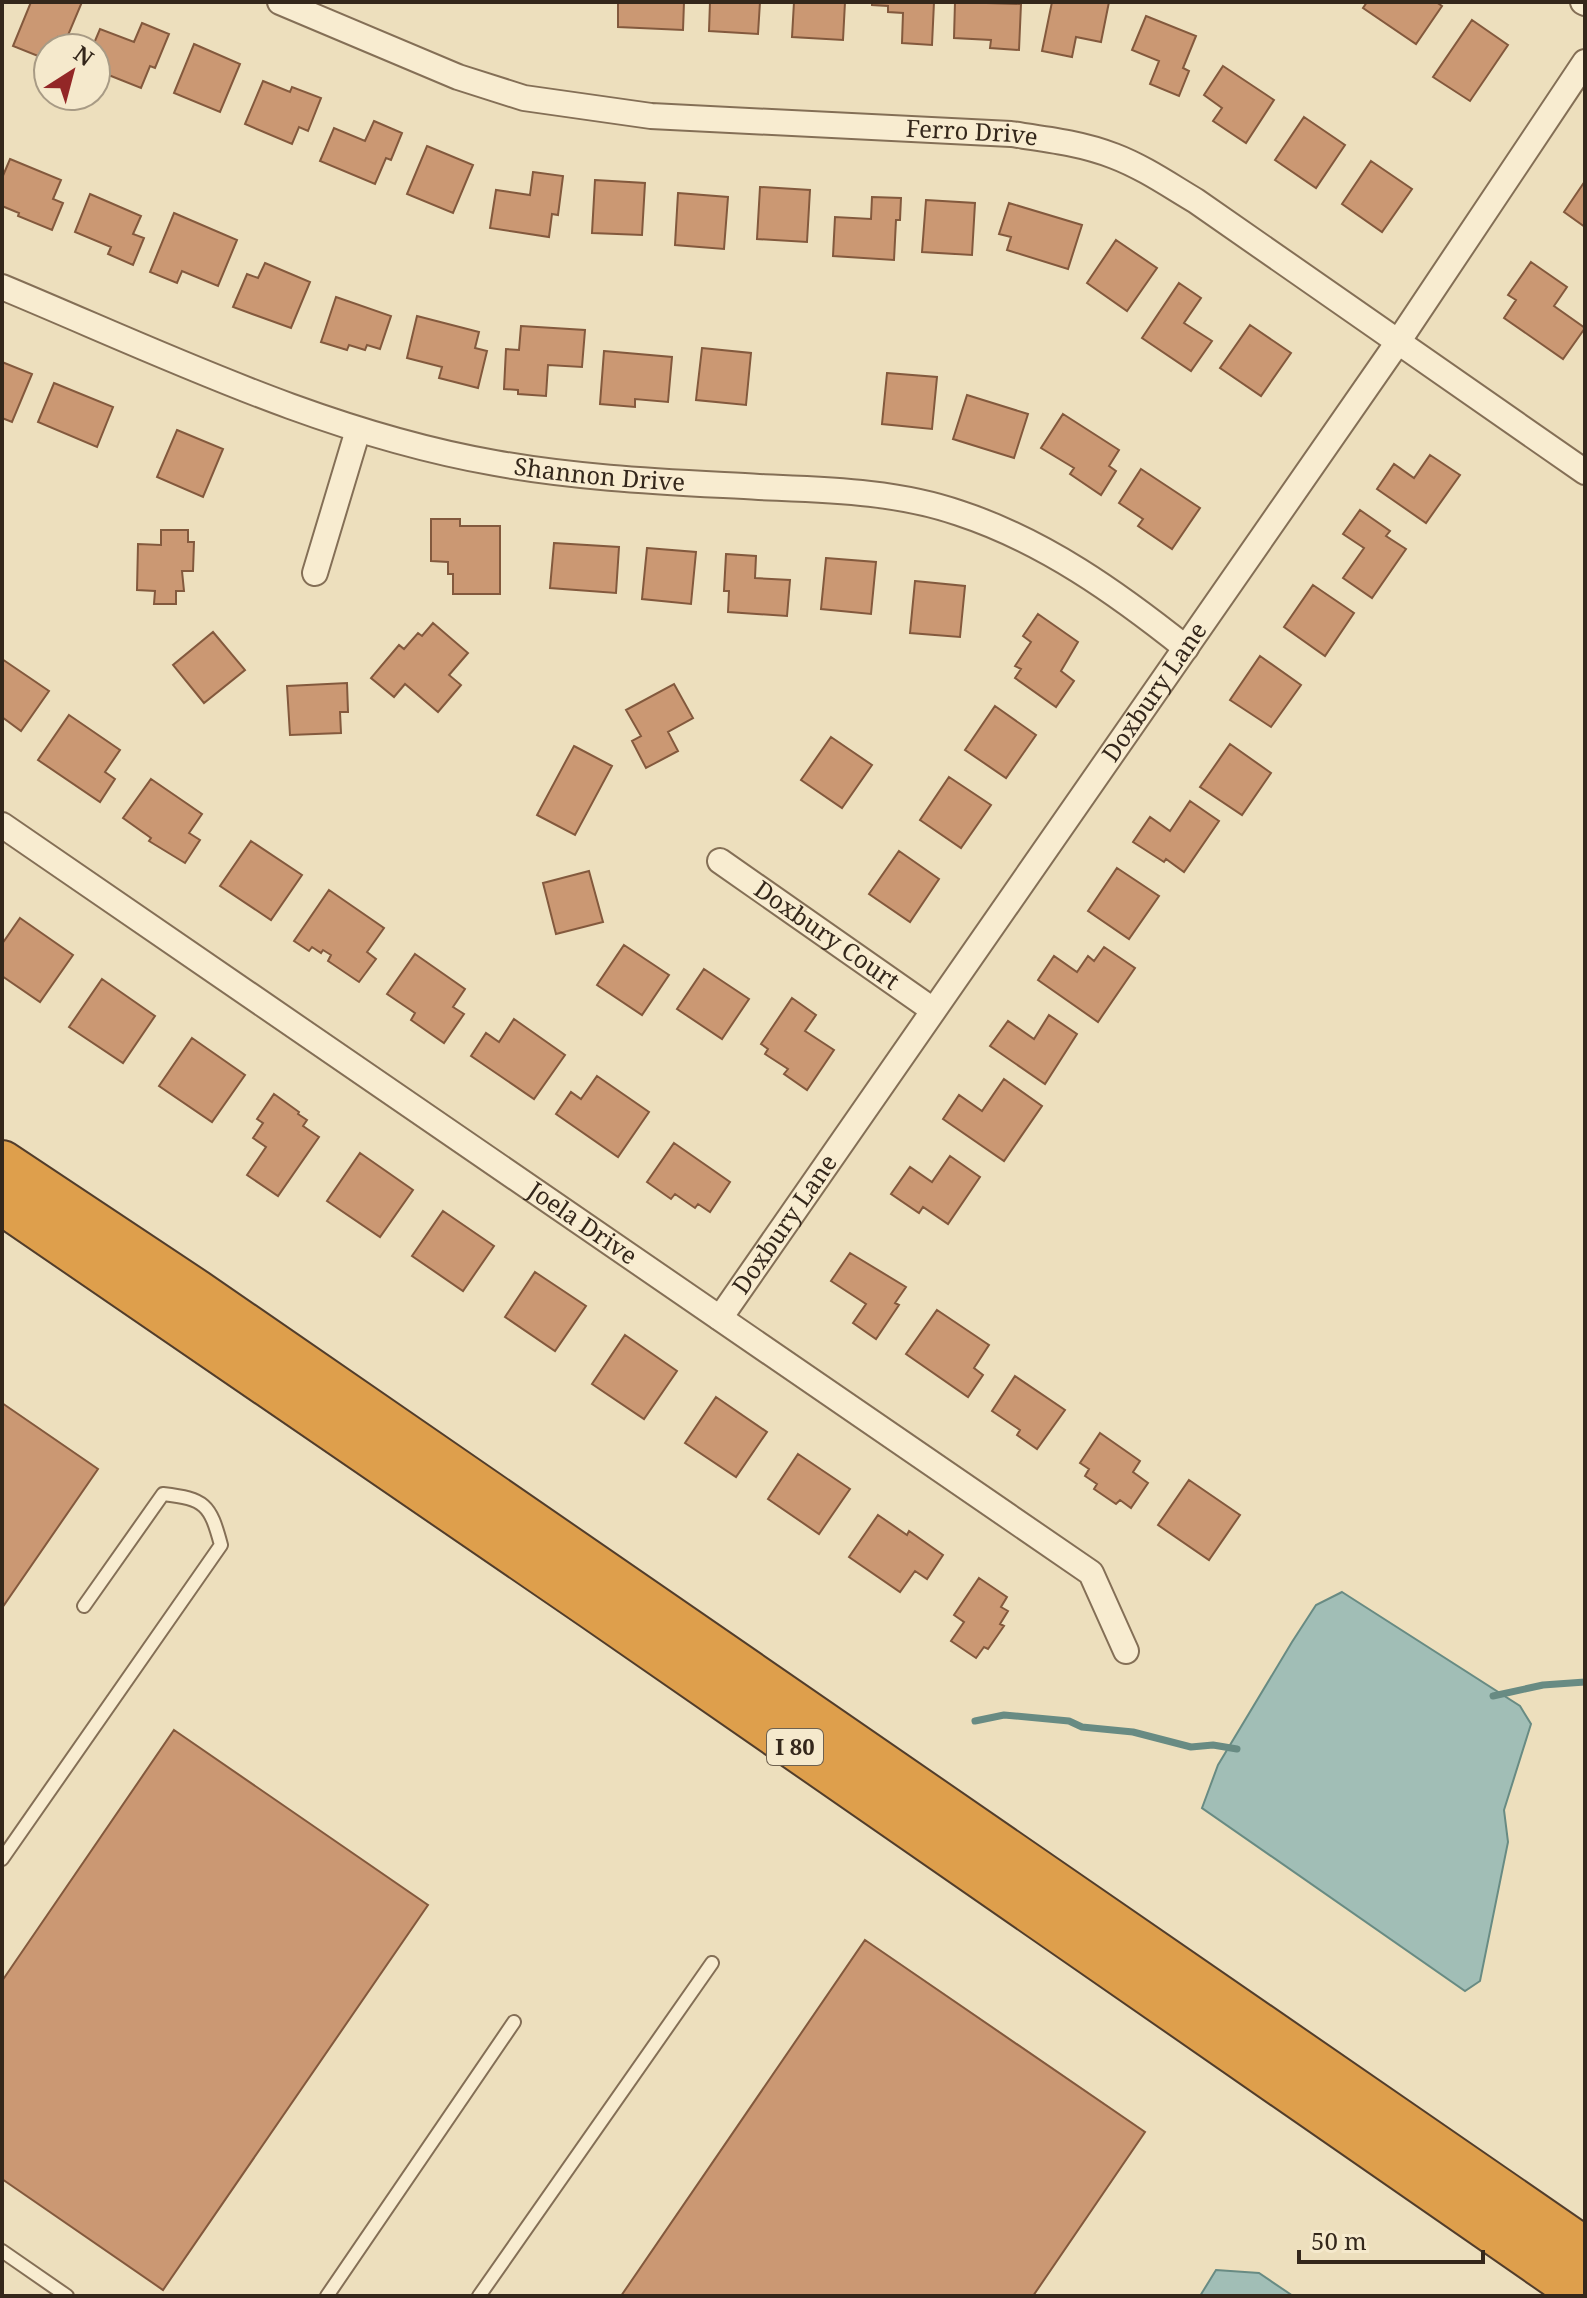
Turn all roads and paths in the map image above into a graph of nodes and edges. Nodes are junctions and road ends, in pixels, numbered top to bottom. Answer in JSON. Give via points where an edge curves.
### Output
{"nodes":[{"id":1,"x":280,"y":2,"type":"edge"},
{"id":2,"x":1585,"y":62,"type":"edge"},
{"id":3,"x":2,"y":287,"type":"edge"},
{"id":4,"x":1398,"y":342,"type":"junction"},
{"id":5,"x":358,"y":430,"type":"junction"},
{"id":6,"x":1585,"y":472,"type":"edge"},
{"id":7,"x":315,"y":573,"type":"dead end"},
{"id":8,"x":1186,"y":648,"type":"junction"},
{"id":9,"x":2,"y":825,"type":"edge"},
{"id":10,"x":720,"y":861,"type":"dead end"},
{"id":11,"x":933,"y":1010,"type":"junction"},
{"id":12,"x":2,"y":1163,"type":"edge"},
{"id":13,"x":2,"y":1202,"type":"edge"},
{"id":14,"x":720,"y":1318,"type":"junction"},
{"id":15,"x":84,"y":1606,"type":"dead end"},
{"id":16,"x":1126,"y":1651,"type":"dead end"},
{"id":17,"x":2,"y":1859,"type":"edge"},
{"id":18,"x":712,"y":1963,"type":"dead end"},
{"id":19,"x":514,"y":2022,"type":"dead end"},
{"id":20,"x":1585,"y":2250,"type":"edge"},
{"id":21,"x":2,"y":2251,"type":"edge"},
{"id":22,"x":1585,"y":2295,"type":"edge"},
{"id":23,"x":67,"y":2296,"type":"edge"},
{"id":24,"x":327,"y":2296,"type":"edge"},
{"id":25,"x":479,"y":2296,"type":"edge"}],
"edges":[{"from":1,"to":4,"type":"street","name":"Ferro Drive","via":[[458,77],[524,98],[651,116],[1011,134],[1113,155],[1196,201]]},
{"from":2,"to":4,"type":"street","name":"Doxbury Lane"},
{"from":3,"to":5,"type":"street","name":"Shannon Drive"},
{"from":4,"to":6,"type":"street","name":"Ferro Drive"},
{"from":4,"to":8,"type":"street","name":"Doxbury Lane"},
{"from":5,"to":7,"type":"street"},
{"from":5,"to":8,"type":"street","name":"Shannon Drive","via":[[493,463],[616,480],[837,491],[956,512],[1064,560]]},
{"from":8,"to":11,"type":"street","name":"Doxbury Lane"},
{"from":9,"to":14,"type":"street","name":"Joela Drive"},
{"from":10,"to":11,"type":"street","name":"Doxbury Court"},
{"from":11,"to":14,"type":"street","name":"Doxbury Lane"},
{"from":12,"to":20,"type":"highway","number":"I 80","via":[[222,1309]]},
{"from":13,"to":22,"type":"highway","number":"I 80"},
{"from":14,"to":16,"type":"street","name":"Joela Drive","via":[[1091,1573]]},
{"from":15,"to":17,"type":"lane","via":[[163,1494],[193,1498],[213,1515],[221,1545]]},
{"from":18,"to":25,"type":"lane"},
{"from":19,"to":24,"type":"lane"},
{"from":21,"to":23,"type":"lane"}]}
